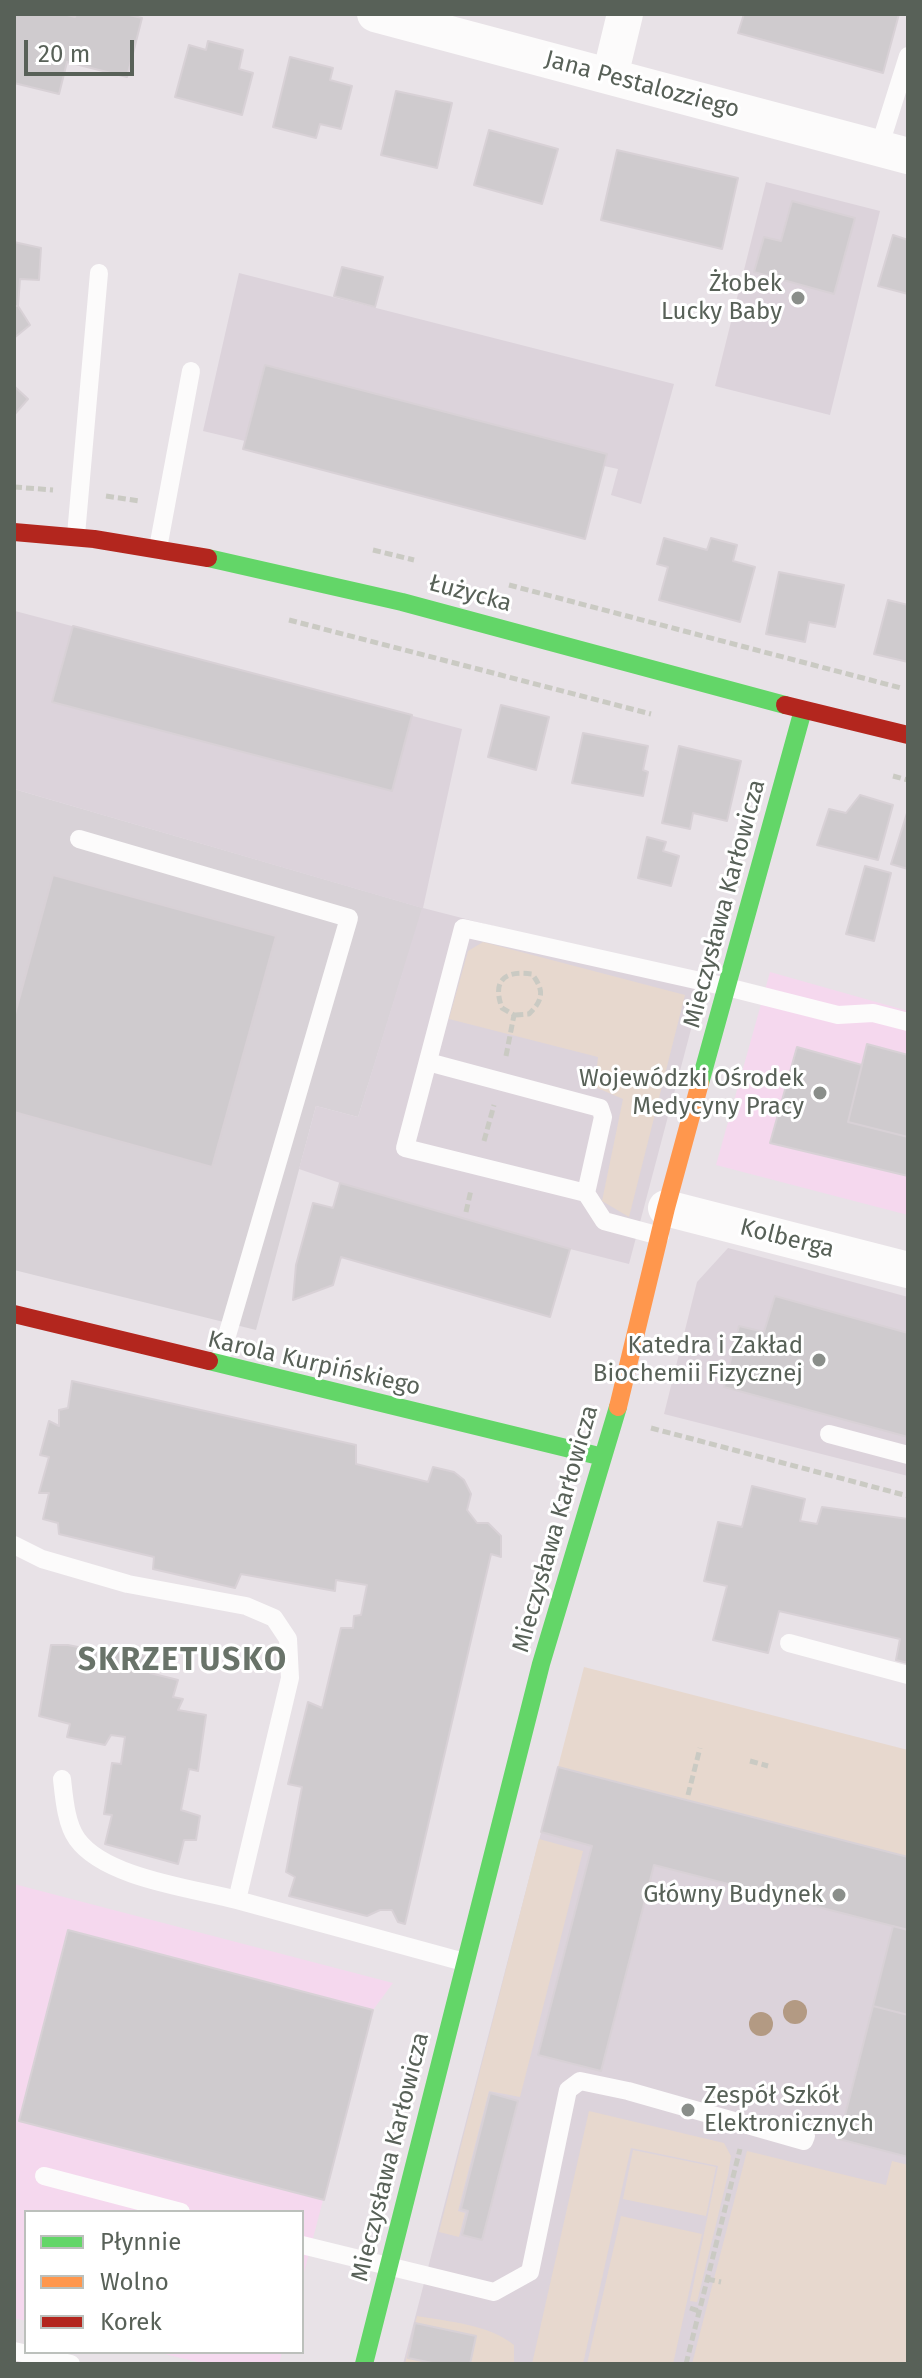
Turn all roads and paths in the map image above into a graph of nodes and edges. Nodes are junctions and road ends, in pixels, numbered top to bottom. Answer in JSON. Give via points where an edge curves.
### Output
{"nodes":[{"id":1,"x":375,"y":14,"type":"edge"},
{"id":2,"x":625,"y":14,"type":"edge"},
{"id":3,"x":908,"y":56,"type":"edge"},
{"id":4,"x":610,"y":76,"type":"junction"},
{"id":5,"x":894,"y":152,"type":"edge"},
{"id":6,"x":99,"y":273,"type":"dead end"},
{"id":7,"x":191,"y":371,"type":"dead end"},
{"id":8,"x":14,"y":532,"type":"edge"},
{"id":9,"x":76,"y":535,"type":"junction"},
{"id":10,"x":158,"y":548,"type":"junction"},
{"id":11,"x":283,"y":618,"type":"dead end"},
{"id":12,"x":803,"y":710,"type":"junction"},
{"id":13,"x":653,"y":715,"type":"dead end"},
{"id":14,"x":908,"y":735,"type":"edge"},
{"id":15,"x":879,"y":773,"type":"dead end"},
{"id":16,"x":908,"y":780,"type":"edge"},
{"id":17,"x":79,"y":839,"type":"dead end"},
{"id":18,"x":727,"y":987,"type":"junction"},
{"id":19,"x":908,"y":1022,"type":"edge"},
{"id":20,"x":428,"y":1062,"type":"junction"},
{"id":21,"x":586,"y":1193,"type":"junction"},
{"id":22,"x":663,"y":1222,"type":"junction"},
{"id":23,"x":908,"y":1270,"type":"edge"},
{"id":24,"x":14,"y":1314,"type":"edge"},
{"id":25,"x":218,"y":1366,"type":"junction"},
{"id":26,"x":615,"y":1418,"type":"junction"},
{"id":27,"x":829,"y":1434,"type":"dead end"},
{"id":28,"x":908,"y":1455,"type":"edge"},
{"id":29,"x":603,"y":1457,"type":"junction"},
{"id":30,"x":908,"y":1496,"type":"edge"},
{"id":31,"x":14,"y":1545,"type":"edge"},
{"id":32,"x":789,"y":1643,"type":"dead end"},
{"id":33,"x":908,"y":1675,"type":"edge"},
{"id":34,"x":700,"y":1748,"type":"dead end"},
{"id":35,"x":750,"y":1761,"type":"dead end"},
{"id":36,"x":768,"y":1766,"type":"dead end"},
{"id":37,"x":62,"y":1779,"type":"dead end"},
{"id":38,"x":688,"y":1795,"type":"dead end"},
{"id":39,"x":237,"y":1900,"type":"junction"},
{"id":40,"x":464,"y":1962,"type":"junction"},
{"id":41,"x":806,"y":2136,"type":"dead end"},
{"id":42,"x":741,"y":2147,"type":"dead end"},
{"id":43,"x":44,"y":2176,"type":"dead end"},
{"id":44,"x":173,"y":2210,"type":"edge"},
{"id":45,"x":304,"y":2246,"type":"edge"},
{"id":46,"x":388,"y":2268,"type":"junction"},
{"id":47,"x":707,"y":2279,"type":"junction"},
{"id":48,"x":721,"y":2282,"type":"dead end"},
{"id":49,"x":690,"y":2308,"type":"dead end"},
{"id":50,"x":699,"y":2311,"type":"junction"},
{"id":51,"x":27,"y":2354,"type":"edge"},
{"id":52,"x":71,"y":2364,"type":"edge"},
{"id":53,"x":364,"y":2364,"type":"edge"},
{"id":54,"x":686,"y":2364,"type":"edge"}],
"edges":[{"from":1,"to":4,"type":"street","name":"Jana Pestalozziego"},
{"from":2,"to":4,"type":"street"},
{"from":3,"to":5,"type":"lane"},
{"from":4,"to":5,"type":"street","name":"Jana Pestalozziego"},
{"from":6,"to":9,"type":"lane"},
{"from":7,"to":10,"type":"lane"},
{"from":8,"to":9,"type":"street","name":"Łużycka"},
{"from":9,"to":10,"type":"street","name":"Łużycka"},
{"from":10,"to":12,"type":"street","name":"Łużycka","via":[[442,611]]},
{"from":11,"to":13,"type":"path"},
{"from":12,"to":14,"type":"street","name":"Łużycka"},
{"from":12,"to":18,"type":"street","name":"Mieczysława Karłowicza"},
{"from":15,"to":16,"type":"path"},
{"from":17,"to":25,"type":"lane","via":[[349,918]]},
{"from":18,"to":19,"type":"lane","via":[[838,1015],[873,1013]]},
{"from":18,"to":20,"type":"lane","via":[[463,928]]},
{"from":18,"to":22,"type":"street","name":"Mieczysława Karłowicza"},
{"from":20,"to":21,"type":"lane","via":[[600,1108],[603,1117]]},
{"from":20,"to":21,"type":"lane","via":[[405,1148]]},
{"from":21,"to":22,"type":"lane","via":[[604,1221]]},
{"from":22,"to":23,"type":"street","name":"Kolberga"},
{"from":22,"to":26,"type":"street","name":"Mieczysława Karłowicza"},
{"from":24,"to":25,"type":"street","name":"Karola Kurpińskiego"},
{"from":25,"to":29,"type":"street","name":"Karola Kurpińskiego"},
{"from":26,"to":29,"type":"street","name":"Mieczysława Karłowicza"},
{"from":26,"to":30,"type":"path"},
{"from":27,"to":28,"type":"lane"},
{"from":29,"to":40,"type":"street","name":"Mieczysława Karłowicza","via":[[541,1664]]},
{"from":31,"to":39,"type":"lane","via":[[42,1559],[128,1584],[246,1606],[274,1618],[288,1639],[290,1678]]},
{"from":32,"to":33,"type":"lane"},
{"from":34,"to":38,"type":"path"},
{"from":35,"to":36,"type":"path"},
{"from":37,"to":39,"type":"lane","via":[[75,1837],[94,1857],[122,1871]]},
{"from":39,"to":40,"type":"lane"},
{"from":40,"to":46,"type":"street","name":"Mieczysława Karłowicza"},
{"from":41,"to":46,"type":"lane","via":[[804,2141],[629,2087],[580,2081],[568,2090],[530,2272],[494,2292]]},
{"from":42,"to":47,"type":"path"},
{"from":43,"to":44,"type":"lane"},
{"from":45,"to":46,"type":"lane"},
{"from":46,"to":53,"type":"street","name":"Mieczysława Karłowicza"},
{"from":47,"to":48,"type":"path"},
{"from":47,"to":50,"type":"path"},
{"from":49,"to":50,"type":"path"},
{"from":50,"to":54,"type":"path"},
{"from":51,"to":52,"type":"lane"}]}
